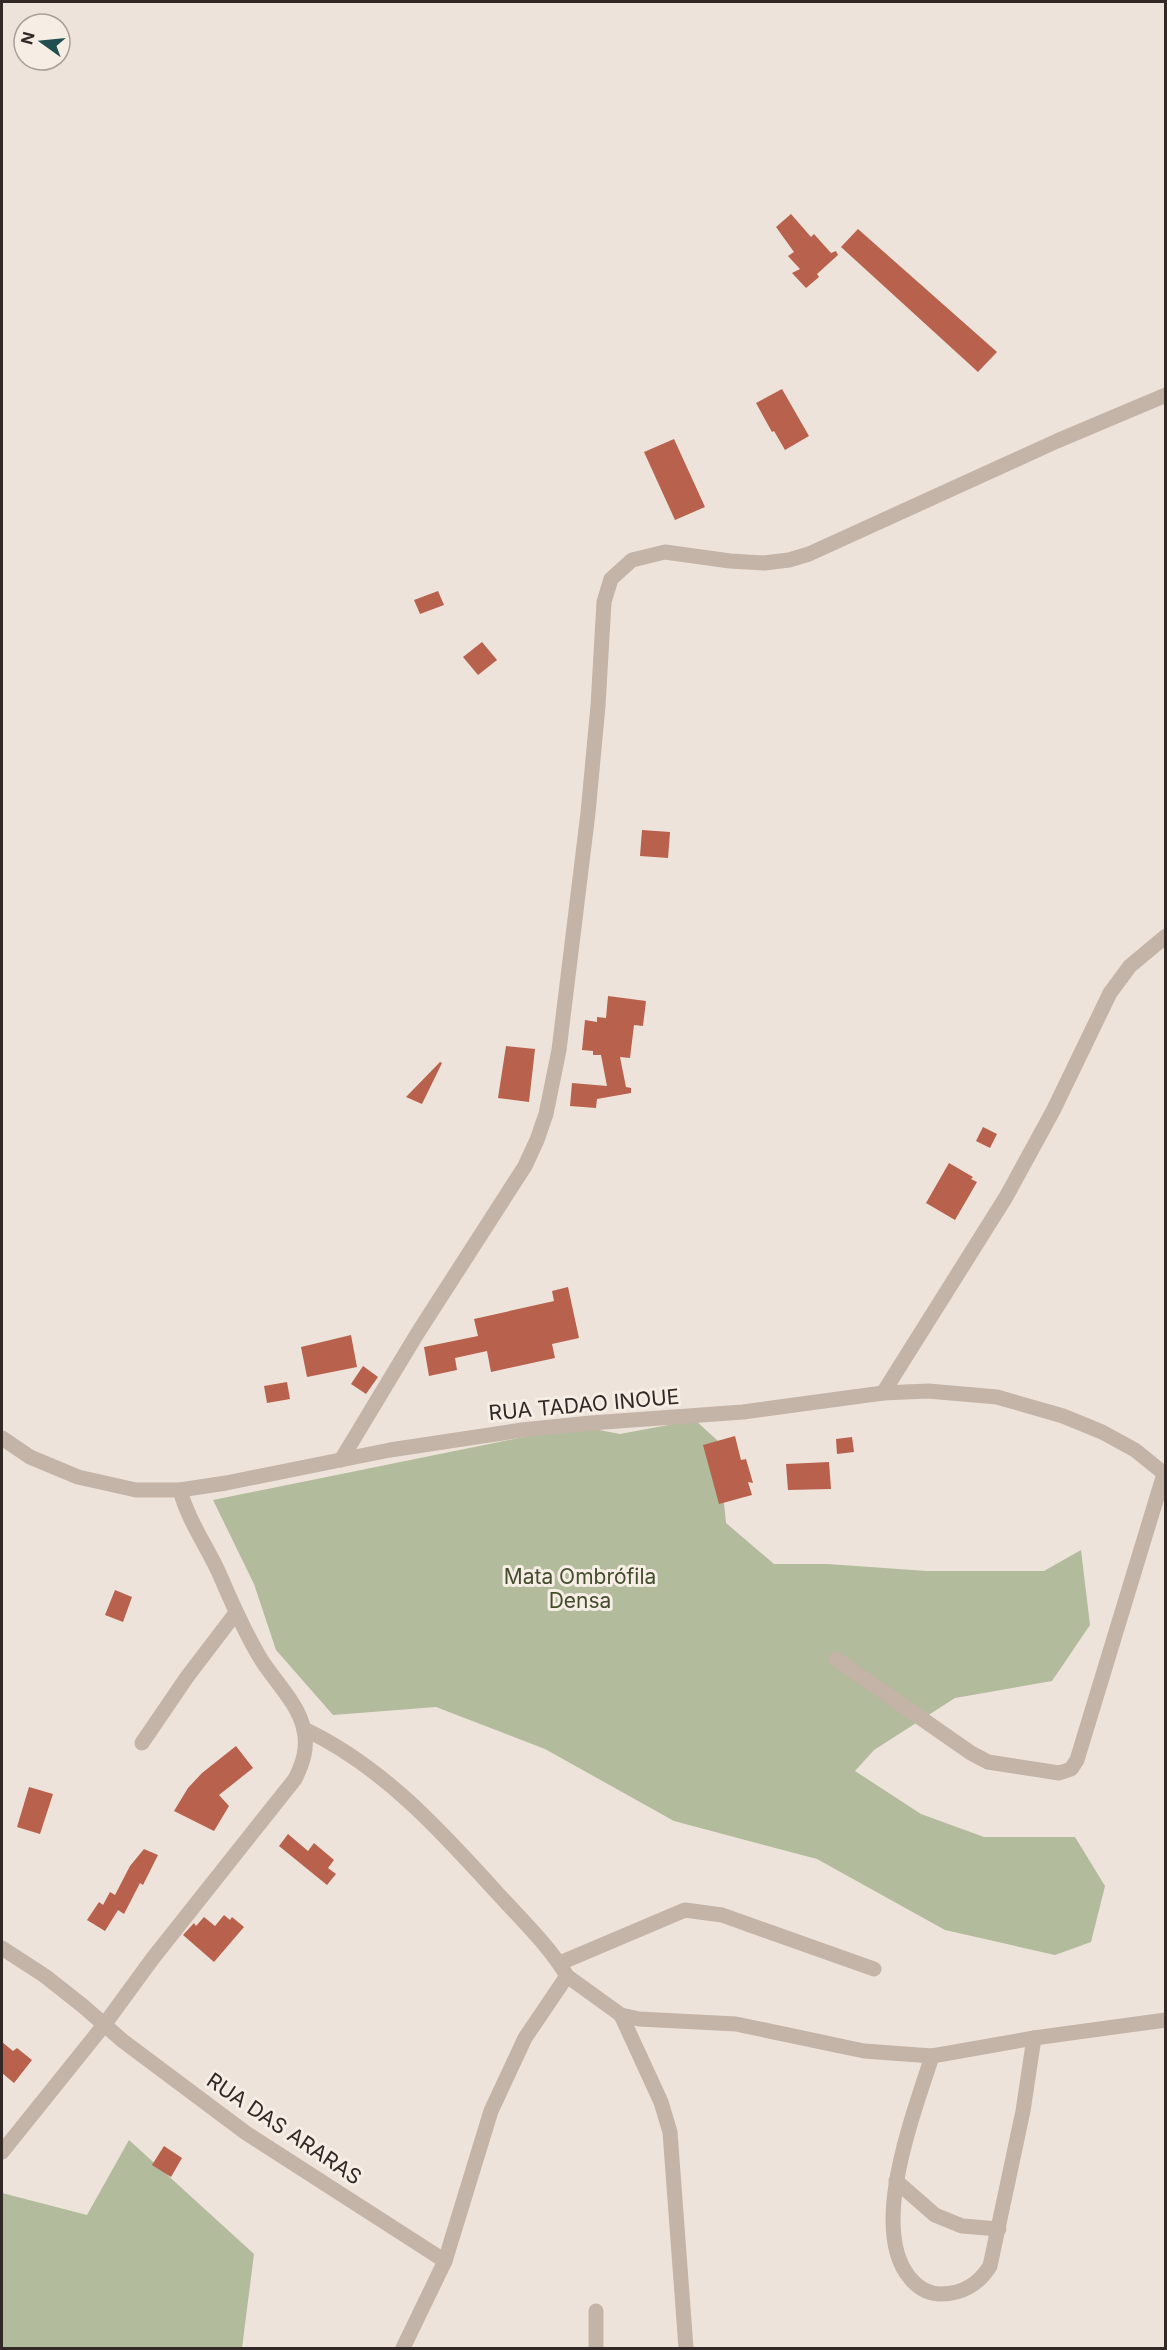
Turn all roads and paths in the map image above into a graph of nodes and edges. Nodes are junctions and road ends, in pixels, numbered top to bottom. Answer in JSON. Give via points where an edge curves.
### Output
{"nodes":[{"id":1,"x":1166,"y":395,"type":"edge"},
{"id":2,"x":1166,"y":936,"type":"edge"},
{"id":3,"x":883,"y":1393,"type":"junction"},
{"id":4,"x":2,"y":1438,"type":"edge"},
{"id":5,"x":340,"y":1460,"type":"junction"},
{"id":6,"x":1165,"y":1474,"type":"edge"},
{"id":7,"x":180,"y":1490,"type":"junction"},
{"id":8,"x":235,"y":1614,"type":"junction"},
{"id":9,"x":836,"y":1659,"type":"dead end"},
{"id":10,"x":304,"y":1729,"type":"junction"},
{"id":11,"x":142,"y":1743,"type":"dead end"},
{"id":12,"x":2,"y":1948,"type":"edge"},
{"id":13,"x":874,"y":1969,"type":"dead end"},
{"id":14,"x":563,"y":1970,"type":"junction"},
{"id":15,"x":621,"y":2015,"type":"junction"},
{"id":16,"x":1166,"y":2020,"type":"edge"},
{"id":17,"x":104,"y":2025,"type":"junction"},
{"id":18,"x":1034,"y":2038,"type":"junction"},
{"id":19,"x":932,"y":2056,"type":"junction"},
{"id":20,"x":2,"y":2152,"type":"edge"},
{"id":21,"x":896,"y":2181,"type":"junction"},
{"id":22,"x":999,"y":2229,"type":"junction"},
{"id":23,"x":445,"y":2261,"type":"junction"},
{"id":24,"x":596,"y":2311,"type":"dead end"},
{"id":25,"x":404,"y":2349,"type":"edge"},
{"id":26,"x":596,"y":2349,"type":"edge"},
{"id":27,"x":686,"y":2349,"type":"edge"}],
"edges":[{"from":1,"to":5,"type":"street","via":[[809,554],[764,562],[664,552],[632,560],[611,579],[604,603],[598,706],[568,981],[546,1114],[525,1166]]},
{"from":2,"to":3,"type":"street","via":[[1130,966],[1110,993],[1006,1197]]},
{"from":3,"to":5,"type":"street","name":"RUA TADAO INOUE","via":[[743,1413],[522,1430]]},
{"from":3,"to":6,"type":"street","name":"RUA TADAO INOUE","via":[[928,1391],[996,1397],[1064,1416],[1135,1450]]},
{"from":4,"to":7,"type":"street","name":"RUA TADAO INOUE","via":[[30,1457],[78,1477],[136,1490]]},
{"from":5,"to":7,"type":"street","name":"RUA TADAO INOUE"},
{"from":6,"to":9,"type":"street","via":[[1071,1769],[1059,1773],[988,1762]]},
{"from":7,"to":8,"type":"street","via":[[186,1512]]},
{"from":8,"to":10,"type":"street","via":[[297,1711]]},
{"from":8,"to":11,"type":"street"},
{"from":10,"to":14,"type":"street","via":[[334,1743],[402,1795],[470,1862]]},
{"from":10,"to":17,"type":"street","via":[[305,1755],[295,1779]]},
{"from":12,"to":17,"type":"street","name":"RUA DAS ARARAS","via":[[45,1976]]},
{"from":13,"to":14,"type":"street","via":[[722,1915],[685,1910]]},
{"from":14,"to":15,"type":"street"},
{"from":14,"to":23,"type":"street","via":[[491,2111]]},
{"from":15,"to":19,"type":"street","via":[[736,2024],[864,2051]]},
{"from":15,"to":27,"type":"street","via":[[661,2102],[670,2132]]},
{"from":16,"to":18,"type":"street"},
{"from":17,"to":20,"type":"street"},
{"from":17,"to":23,"type":"street","name":"RUA DAS ARARAS","via":[[246,2133]]},
{"from":18,"to":19,"type":"street"},
{"from":18,"to":22,"type":"street"},
{"from":19,"to":21,"type":"street"},
{"from":21,"to":22,"type":"street","via":[[935,2216],[962,2226]]},
{"from":21,"to":22,"type":"street","via":[[896,2244],[905,2271],[925,2291],[954,2294],[983,2278]]},
{"from":23,"to":25,"type":"street"},
{"from":24,"to":26,"type":"street"}]}
